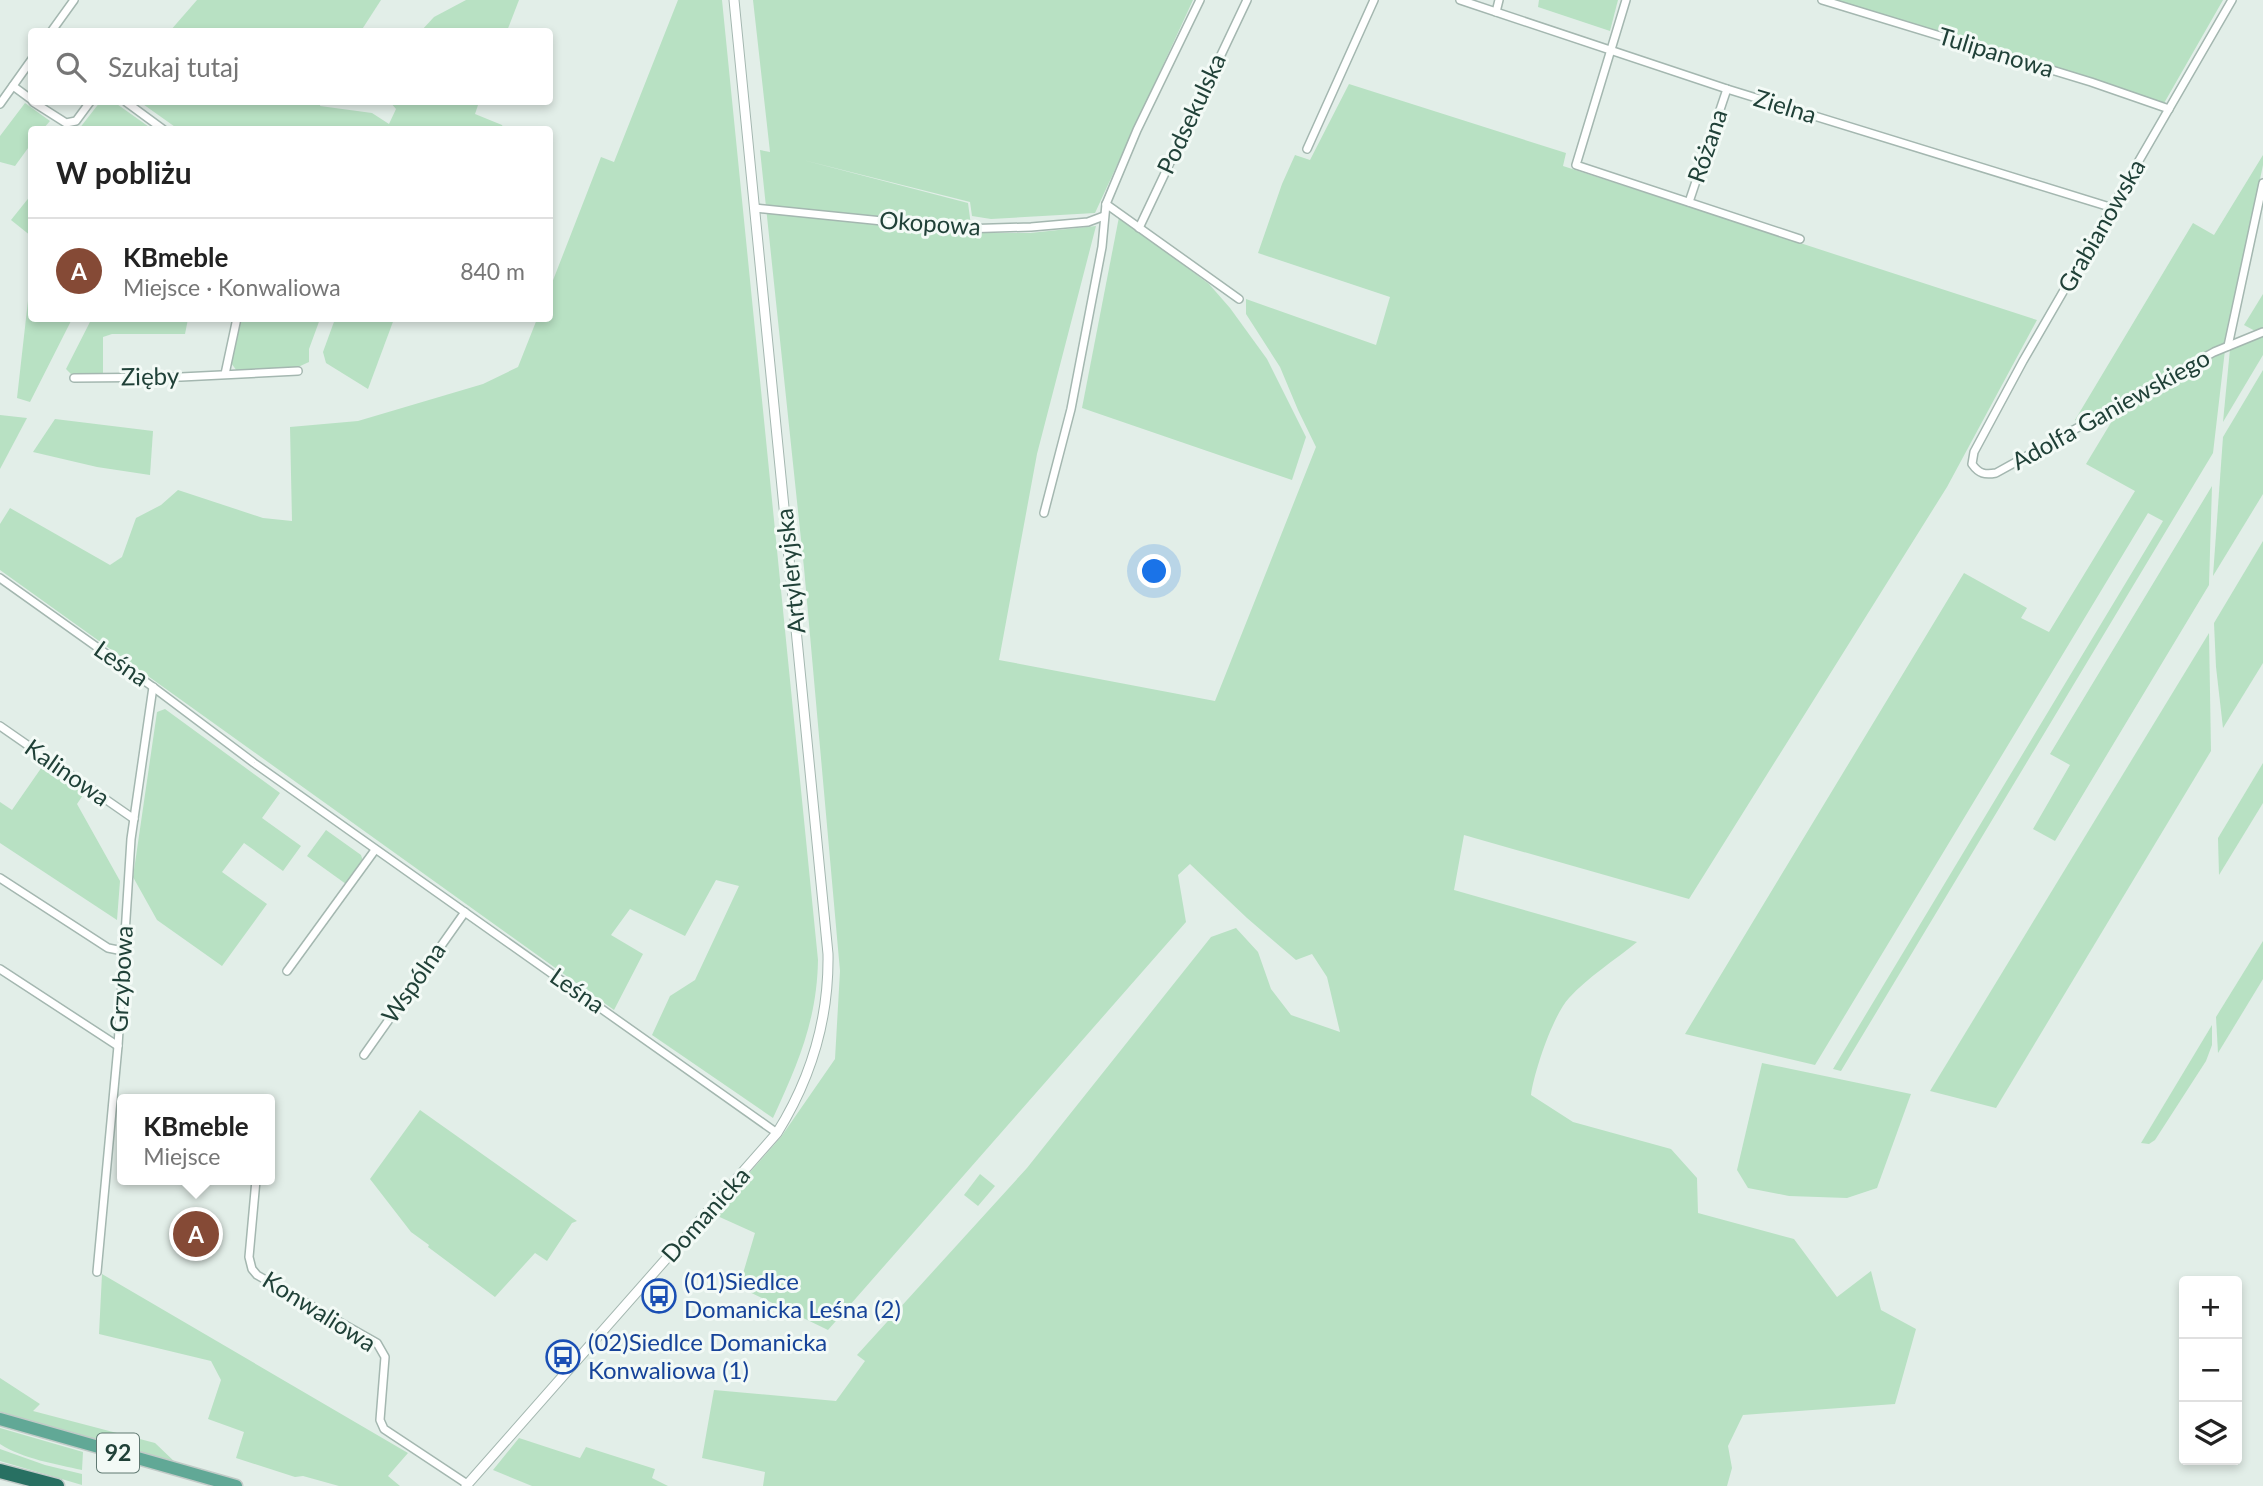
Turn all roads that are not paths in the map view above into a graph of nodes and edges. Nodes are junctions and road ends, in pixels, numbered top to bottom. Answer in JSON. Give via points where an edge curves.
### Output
{"nodes":[{"id":1,"x":74,"y":0,"type":"edge"},
{"id":2,"x":734,"y":0,"type":"edge"},
{"id":3,"x":1200,"y":0,"type":"edge"},
{"id":4,"x":1247,"y":0,"type":"edge"},
{"id":5,"x":1374,"y":0,"type":"edge"},
{"id":6,"x":1460,"y":0,"type":"edge"},
{"id":7,"x":1499,"y":0,"type":"edge"},
{"id":8,"x":1626,"y":0,"type":"edge"},
{"id":9,"x":1822,"y":0,"type":"edge"},
{"id":10,"x":2232,"y":0,"type":"edge"},
{"id":11,"x":1496,"y":12,"type":"junction"},
{"id":12,"x":54,"y":28,"type":"edge"},
{"id":13,"x":1611,"y":50,"type":"junction"},
{"id":14,"x":28,"y":65,"type":"edge"},
{"id":15,"x":13,"y":86,"type":"junction"},
{"id":16,"x":1727,"y":89,"type":"junction"},
{"id":17,"x":28,"y":98,"type":"edge"},
{"id":18,"x":0,"y":104,"type":"edge"},
{"id":19,"x":38,"y":105,"type":"edge"},
{"id":20,"x":88,"y":105,"type":"edge"},
{"id":21,"x":130,"y":105,"type":"edge"},
{"id":22,"x":2169,"y":109,"type":"junction"},
{"id":23,"x":159,"y":126,"type":"edge"},
{"id":24,"x":1307,"y":149,"type":"dead end"},
{"id":25,"x":2263,"y":183,"type":"edge"},
{"id":26,"x":1689,"y":202,"type":"junction"},
{"id":27,"x":1106,"y":204,"type":"junction"},
{"id":28,"x":755,"y":208,"type":"junction"},
{"id":29,"x":2113,"y":208,"type":"junction"},
{"id":30,"x":1104,"y":216,"type":"junction"},
{"id":31,"x":1139,"y":228,"type":"junction"},
{"id":32,"x":1800,"y":239,"type":"dead end"},
{"id":33,"x":1239,"y":299,"type":"dead end"},
{"id":34,"x":236,"y":322,"type":"edge"},
{"id":35,"x":2263,"y":332,"type":"edge"},
{"id":36,"x":2228,"y":346,"type":"junction"},
{"id":37,"x":298,"y":371,"type":"dead end"},
{"id":38,"x":225,"y":374,"type":"junction"},
{"id":39,"x":74,"y":378,"type":"dead end"},
{"id":40,"x":1973,"y":453,"type":"joint"},
{"id":41,"x":1044,"y":513,"type":"dead end"},
{"id":42,"x":0,"y":578,"type":"edge"},
{"id":43,"x":153,"y":687,"type":"junction"},
{"id":44,"x":0,"y":726,"type":"edge"},
{"id":45,"x":134,"y":819,"type":"junction"},
{"id":46,"x":376,"y":850,"type":"junction"},
{"id":47,"x":0,"y":878,"type":"edge"},
{"id":48,"x":465,"y":912,"type":"junction"},
{"id":49,"x":123,"y":951,"type":"junction"},
{"id":50,"x":0,"y":969,"type":"edge"},
{"id":51,"x":287,"y":971,"type":"dead end"},
{"id":52,"x":118,"y":1046,"type":"junction"},
{"id":53,"x":364,"y":1055,"type":"dead end"},
{"id":54,"x":777,"y":1133,"type":"junction"},
{"id":55,"x":256,"y":1185,"type":"edge"},
{"id":56,"x":97,"y":1272,"type":"dead end"},
{"id":57,"x":0,"y":1419,"type":"edge"},
{"id":58,"x":0,"y":1471,"type":"edge"},
{"id":59,"x":467,"y":1485,"type":"edge"},
{"id":60,"x":57,"y":1486,"type":"edge"},
{"id":61,"x":236,"y":1486,"type":"edge"}],
"edges":[{"from":1,"to":12,"type":"street"},
{"from":2,"to":28,"type":"street","name":"Artyleryjska"},
{"from":3,"to":27,"type":"street"},
{"from":4,"to":31,"type":"street","name":"Podsekulska"},
{"from":5,"to":24,"type":"street"},
{"from":6,"to":11,"type":"street","name":"Zielna"},
{"from":7,"to":11,"type":"street"},
{"from":8,"to":13,"type":"street"},
{"from":9,"to":22,"type":"street","name":"Tulipanowa"},
{"from":10,"to":22,"type":"street","name":"Grabianowska"},
{"from":11,"to":13,"type":"street","name":"Zielna"},
{"from":13,"to":16,"type":"street","name":"Zielna"},
{"from":13,"to":26,"type":"street","name":"Różana","via":[[1576,164]]},
{"from":14,"to":15,"type":"street"},
{"from":15,"to":17,"type":"street"},
{"from":15,"to":18,"type":"street"},
{"from":16,"to":26,"type":"street","name":"Różana"},
{"from":16,"to":29,"type":"street","name":"Zielna"},
{"from":19,"to":20,"type":"street","via":[[65,123],[76,121]]},
{"from":21,"to":23,"type":"street"},
{"from":22,"to":29,"type":"street","name":"Grabianowska"},
{"from":25,"to":36,"type":"street"},
{"from":26,"to":32,"type":"street","name":"Różana"},
{"from":27,"to":30,"type":"street"},
{"from":27,"to":31,"type":"street"},
{"from":28,"to":30,"type":"street","name":"Okopowa","via":[[961,229],[1031,228]]},
{"from":28,"to":54,"type":"street","name":"Artyleryjska","via":[[828,954],[827,995],[816,1052]]},
{"from":29,"to":40,"type":"street","name":"Grabianowska"},
{"from":30,"to":41,"type":"street","via":[[1071,409]]},
{"from":31,"to":33,"type":"street"},
{"from":34,"to":38,"type":"street"},
{"from":35,"to":36,"type":"street","name":"Adolfa Ganiewskiego"},
{"from":36,"to":40,"type":"street","name":"Adolfa Ganiewskiego","via":[[1996,473],[1985,475],[1976,470]]},
{"from":37,"to":38,"type":"street","name":"Zięby"},
{"from":38,"to":39,"type":"street","name":"Zięby"},
{"from":42,"to":43,"type":"street","name":"Leśna"},
{"from":43,"to":45,"type":"street","name":"Grzybowa"},
{"from":43,"to":46,"type":"street","name":"Leśna"},
{"from":44,"to":45,"type":"street","name":"Kalinowa"},
{"from":45,"to":49,"type":"street","name":"Grzybowa"},
{"from":46,"to":48,"type":"street","name":"Leśna"},
{"from":46,"to":51,"type":"street"},
{"from":47,"to":49,"type":"street","via":[[108,948]]},
{"from":48,"to":53,"type":"street","name":"Wspólna"},
{"from":48,"to":54,"type":"street","name":"Leśna"},
{"from":49,"to":52,"type":"street","name":"Grzybowa"},
{"from":50,"to":52,"type":"street"},
{"from":52,"to":56,"type":"street","name":"Grzybowa"},
{"from":54,"to":59,"type":"street","name":"Domanicka"},
{"from":55,"to":59,"type":"street","name":"Konwaliowa","via":[[249,1257],[252,1269],[377,1343],[385,1357],[380,1420],[384,1429]]},
{"from":57,"to":61,"type":"main road","number":"92"},
{"from":58,"to":60,"type":"highway"}]}
